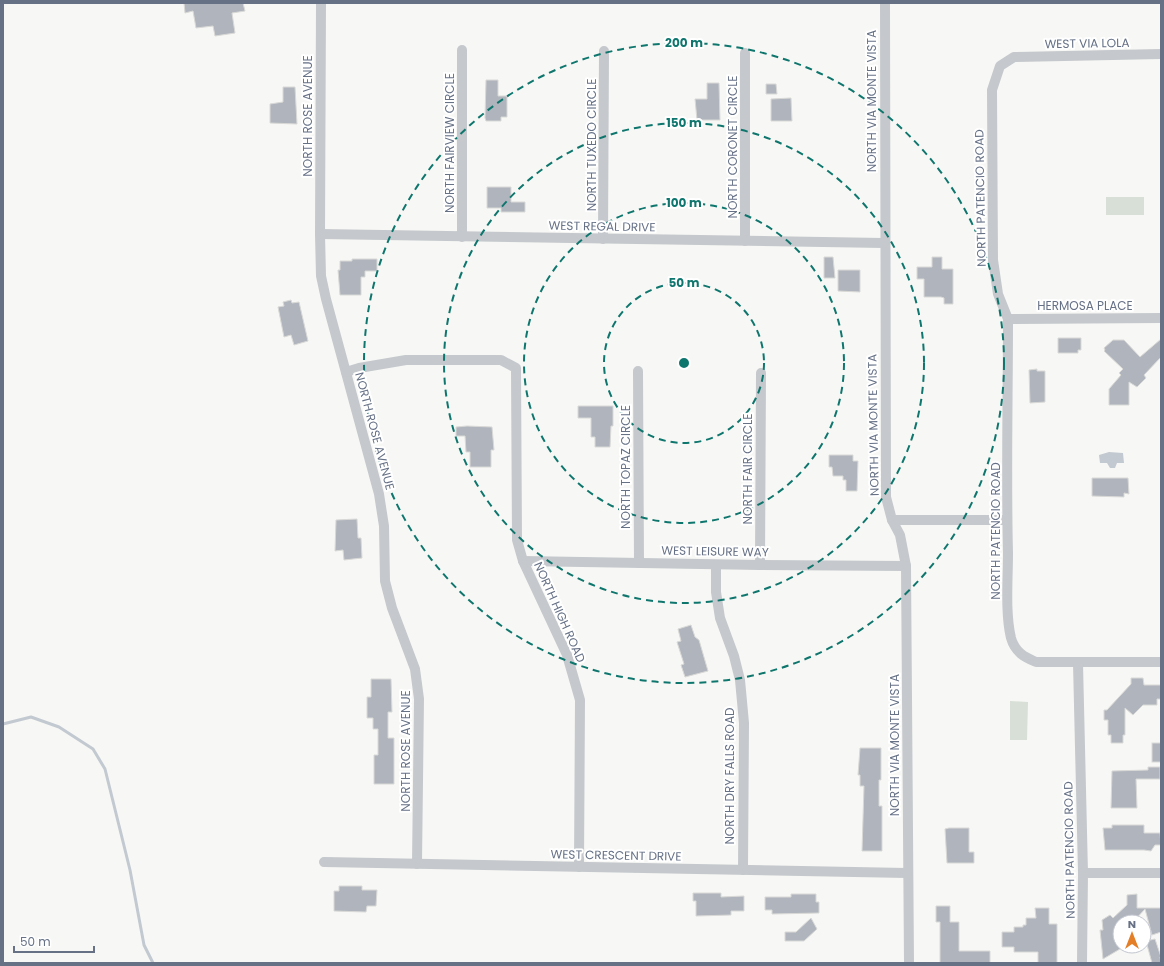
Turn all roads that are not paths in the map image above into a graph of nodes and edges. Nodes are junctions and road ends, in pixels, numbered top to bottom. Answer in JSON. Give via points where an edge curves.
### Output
{"nodes":[{"id":1,"x":321,"y":3,"type":"edge"},
{"id":2,"x":885,"y":3,"type":"edge"},
{"id":3,"x":462,"y":50,"type":"dead end"},
{"id":4,"x":604,"y":51,"type":"dead end"},
{"id":5,"x":745,"y":53,"type":"dead end"},
{"id":6,"x":1161,"y":54,"type":"edge"},
{"id":7,"x":1014,"y":57,"type":"joint"},
{"id":8,"x":320,"y":234,"type":"junction"},
{"id":9,"x":462,"y":237,"type":"junction"},
{"id":10,"x":603,"y":239,"type":"junction"},
{"id":11,"x":745,"y":241,"type":"junction"},
{"id":12,"x":884,"y":243,"type":"junction"},
{"id":13,"x":1161,"y":318,"type":"edge"},
{"id":14,"x":1008,"y":319,"type":"junction"},
{"id":15,"x":638,"y":371,"type":"dead end"},
{"id":16,"x":346,"y":372,"type":"junction"},
{"id":17,"x":761,"y":373,"type":"dead end"},
{"id":18,"x":892,"y":520,"type":"junction"},
{"id":19,"x":1007,"y":520,"type":"junction"},
{"id":20,"x":523,"y":561,"type":"junction"},
{"id":21,"x":639,"y":563,"type":"junction"},
{"id":22,"x":716,"y":565,"type":"junction"},
{"id":23,"x":760,"y":565,"type":"junction"},
{"id":24,"x":906,"y":566,"type":"junction"},
{"id":25,"x":1161,"y":662,"type":"edge"},
{"id":26,"x":1078,"y":663,"type":"junction"},
{"id":27,"x":324,"y":862,"type":"dead end"},
{"id":28,"x":417,"y":864,"type":"junction"},
{"id":29,"x":579,"y":867,"type":"junction"},
{"id":30,"x":743,"y":870,"type":"junction"},
{"id":31,"x":907,"y":873,"type":"junction"},
{"id":32,"x":1083,"y":873,"type":"junction"},
{"id":33,"x":1161,"y":873,"type":"edge"},
{"id":34,"x":908,"y":963,"type":"edge"},
{"id":35,"x":1082,"y":963,"type":"edge"}],
"edges":[{"from":1,"to":8,"type":"street","name":"NORTH ROSE AVENUE"},
{"from":2,"to":12,"type":"street","name":"NORTH VIA MONTE VISTA"},
{"from":3,"to":9,"type":"street","name":"NORTH FAIRVIEW CIRCLE"},
{"from":4,"to":10,"type":"street","name":"NORTH TUXEDO CIRCLE"},
{"from":5,"to":11,"type":"street","name":"NORTH CORONET CIRCLE"},
{"from":6,"to":7,"type":"street","name":"WEST VIA LOLA"},
{"from":7,"to":14,"type":"street","name":"NORTH PATENCIO ROAD","via":[[1000,66],[992,90],[993,260],[998,294]]},
{"from":8,"to":9,"type":"street","name":"WEST REGAL DRIVE"},
{"from":8,"to":16,"type":"street","name":"NORTH ROSE AVENUE","via":[[321,276]]},
{"from":9,"to":10,"type":"street","name":"WEST REGAL DRIVE"},
{"from":10,"to":11,"type":"street","name":"WEST REGAL DRIVE"},
{"from":11,"to":12,"type":"street","name":"WEST REGAL DRIVE"},
{"from":12,"to":18,"type":"street","name":"NORTH VIA MONTE VISTA","via":[[886,497]]},
{"from":13,"to":14,"type":"street","name":"HERMOSA PLACE"},
{"from":14,"to":19,"type":"street","name":"NORTH PATENCIO ROAD"},
{"from":15,"to":21,"type":"street","name":"NORTH TOPAZ CIRCLE"},
{"from":16,"to":20,"type":"street","name":"NORTH HIGH ROAD","via":[[406,360],[501,360],[516,368],[517,540]]},
{"from":16,"to":28,"type":"street","name":"NORTH ROSE AVENUE","via":[[379,494],[384,526],[385,581],[392,608],[415,669],[419,699]]},
{"from":17,"to":23,"type":"street","name":"NORTH FAIR CIRCLE"},
{"from":18,"to":19,"type":"street"},
{"from":18,"to":24,"type":"street","name":"NORTH VIA MONTE VISTA","via":[[900,535]]},
{"from":19,"to":26,"type":"street","name":"NORTH PATENCIO ROAD","via":[[1009,620],[1011,638],[1016,650],[1036,662]]},
{"from":20,"to":21,"type":"street","name":"WEST LEISURE WAY"},
{"from":20,"to":29,"type":"street","name":"NORTH HIGH ROAD","via":[[567,655],[580,700]]},
{"from":21,"to":22,"type":"street","name":"WEST LEISURE WAY"},
{"from":22,"to":23,"type":"street","name":"WEST LEISURE WAY"},
{"from":22,"to":30,"type":"street","name":"NORTH DRY FALLS ROAD","via":[[716,592],[720,618],[740,680],[744,722]]},
{"from":23,"to":24,"type":"street","name":"WEST LEISURE WAY"},
{"from":24,"to":31,"type":"street","name":"NORTH VIA MONTE VISTA"},
{"from":25,"to":26,"type":"street"},
{"from":26,"to":32,"type":"street","name":"NORTH PATENCIO ROAD"},
{"from":27,"to":28,"type":"street","name":"WEST CRESCENT DRIVE"},
{"from":28,"to":29,"type":"street","name":"WEST CRESCENT DRIVE"},
{"from":29,"to":30,"type":"street","name":"WEST CRESCENT DRIVE"},
{"from":30,"to":31,"type":"street","name":"WEST CRESCENT DRIVE"},
{"from":31,"to":34,"type":"street","name":"NORTH VIA MONTE VISTA"},
{"from":32,"to":33,"type":"street"},
{"from":32,"to":35,"type":"street","name":"NORTH PATENCIO ROAD"}]}
